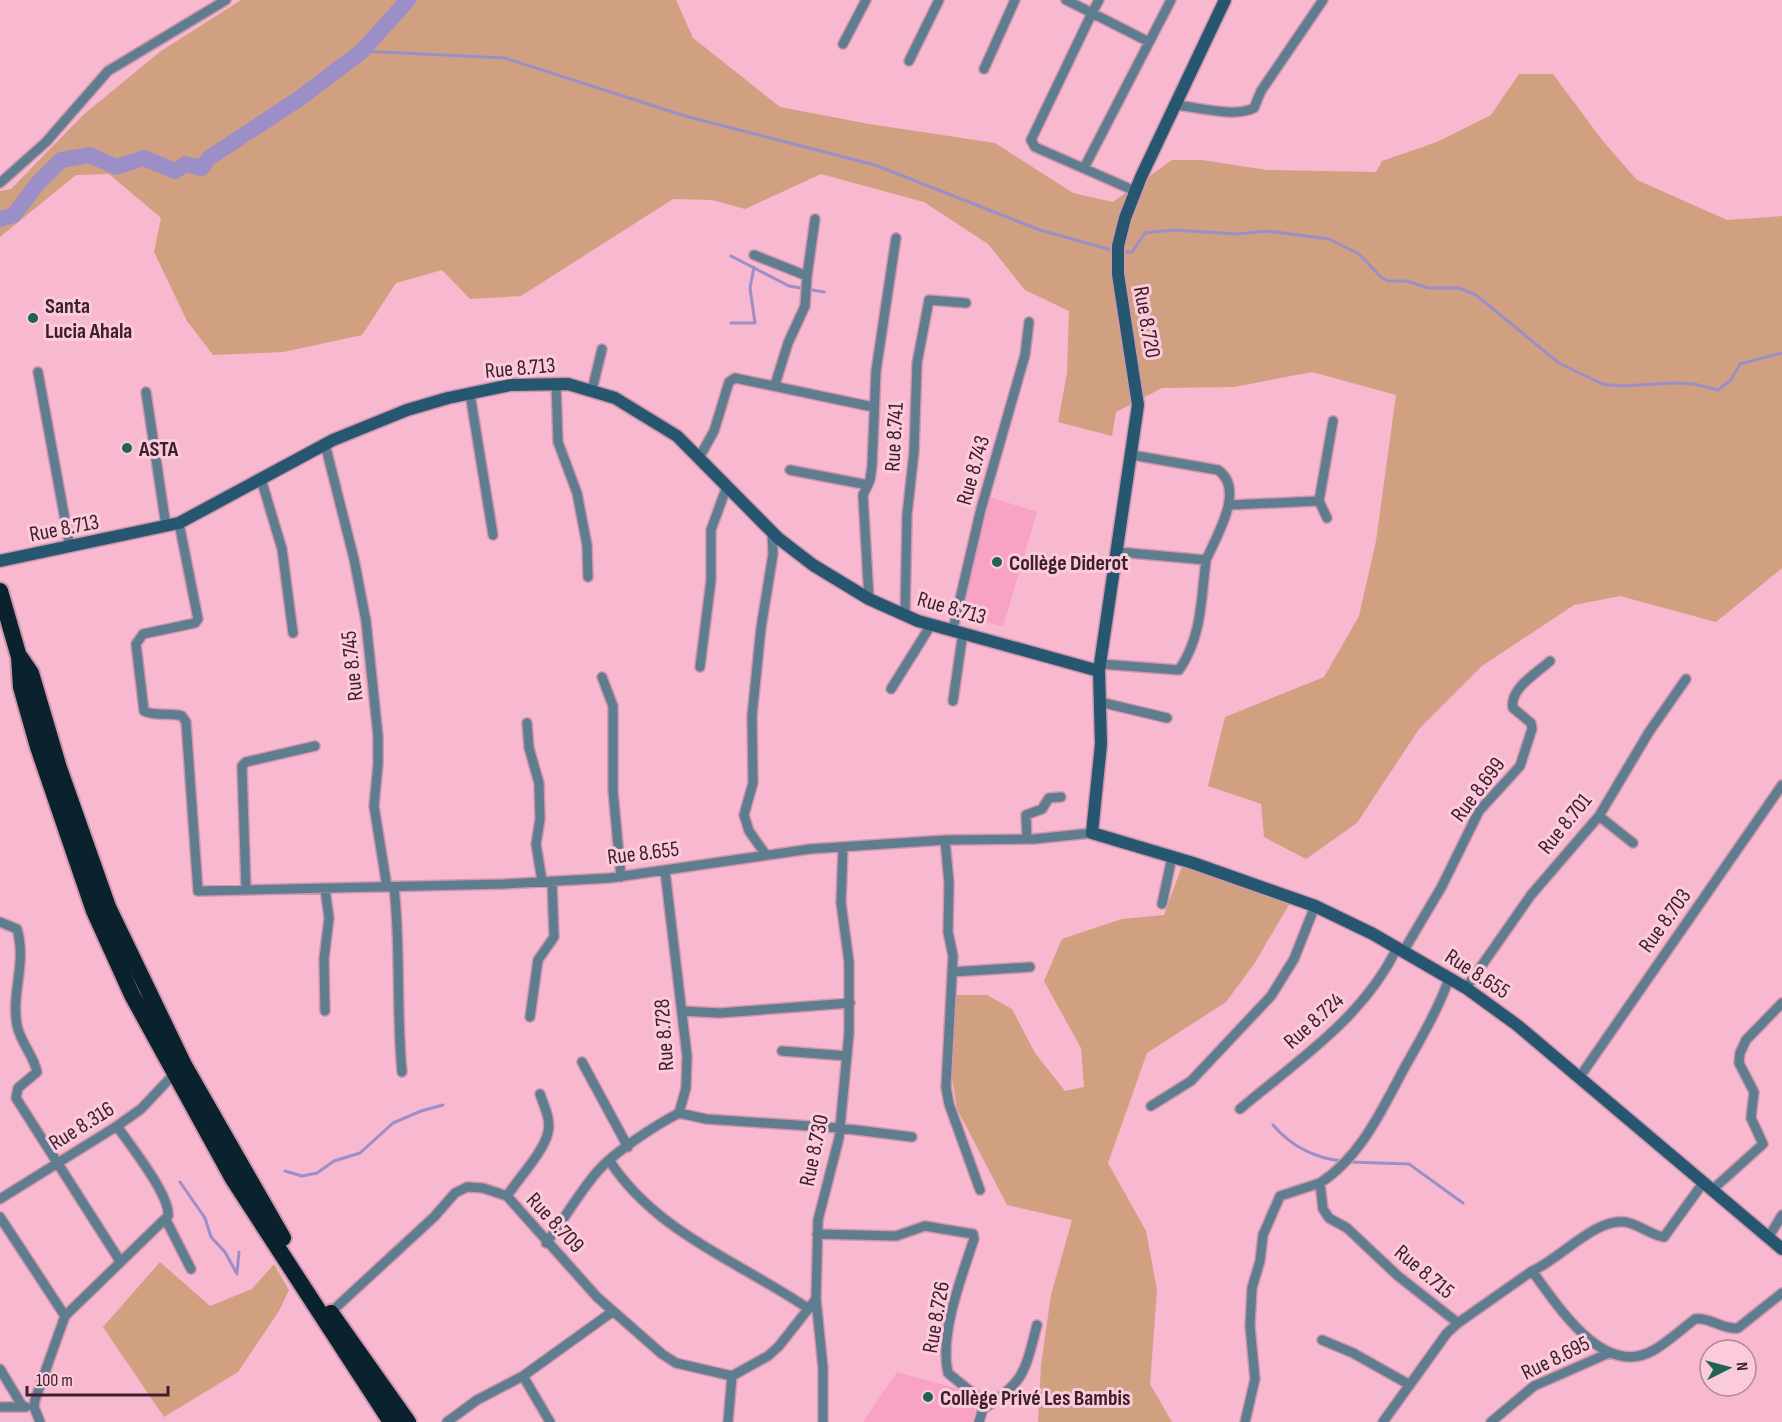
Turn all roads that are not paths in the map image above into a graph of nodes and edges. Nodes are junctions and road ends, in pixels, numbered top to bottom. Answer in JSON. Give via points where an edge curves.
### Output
{"nodes":[{"id":1,"x":226,"y":0,"type":"edge"},
{"id":2,"x":866,"y":0,"type":"edge"},
{"id":3,"x":939,"y":0,"type":"edge"},
{"id":4,"x":1016,"y":0,"type":"edge"},
{"id":5,"x":1066,"y":0,"type":"edge"},
{"id":6,"x":1099,"y":0,"type":"edge"},
{"id":7,"x":1171,"y":0,"type":"edge"},
{"id":8,"x":1225,"y":0,"type":"edge"},
{"id":9,"x":1323,"y":0,"type":"edge"},
{"id":10,"x":1092,"y":13,"type":"junction"},
{"id":11,"x":1149,"y":42,"type":"junction"},
{"id":12,"x":843,"y":44,"type":"dead end"},
{"id":13,"x":909,"y":61,"type":"dead end"},
{"id":14,"x":984,"y":69,"type":"dead end"},
{"id":15,"x":1175,"y":105,"type":"junction"},
{"id":16,"x":1084,"y":168,"type":"junction"},
{"id":17,"x":0,"y":183,"type":"edge"},
{"id":18,"x":1135,"y":191,"type":"junction"},
{"id":19,"x":815,"y":219,"type":"dead end"},
{"id":20,"x":896,"y":238,"type":"dead end"},
{"id":21,"x":754,"y":255,"type":"dead end"},
{"id":22,"x":807,"y":276,"type":"junction"},
{"id":23,"x":966,"y":303,"type":"dead end"},
{"id":24,"x":1029,"y":322,"type":"dead end"},
{"id":25,"x":602,"y":349,"type":"dead end"},
{"id":26,"x":38,"y":372,"type":"dead end"},
{"id":27,"x":556,"y":384,"type":"junction"},
{"id":28,"x":775,"y":385,"type":"junction"},
{"id":29,"x":592,"y":390,"type":"junction"},
{"id":30,"x":146,"y":392,"type":"dead end"},
{"id":31,"x":470,"y":394,"type":"junction"},
{"id":32,"x":873,"y":407,"type":"junction"},
{"id":33,"x":1333,"y":421,"type":"dead end"},
{"id":34,"x":325,"y":444,"type":"junction"},
{"id":35,"x":1132,"y":455,"type":"junction"},
{"id":36,"x":699,"y":458,"type":"junction"},
{"id":37,"x":790,"y":470,"type":"dead end"},
{"id":38,"x":261,"y":479,"type":"junction"},
{"id":39,"x":727,"y":486,"type":"junction"},
{"id":40,"x":868,"y":486,"type":"junction"},
{"id":41,"x":1319,"y":501,"type":"junction"},
{"id":42,"x":1230,"y":505,"type":"junction"},
{"id":43,"x":1327,"y":518,"type":"dead end"},
{"id":44,"x":172,"y":525,"type":"junction"},
{"id":45,"x":772,"y":532,"type":"junction"},
{"id":46,"x":493,"y":535,"type":"dead end"},
{"id":47,"x":70,"y":547,"type":"junction"},
{"id":48,"x":1119,"y":552,"type":"junction"},
{"id":49,"x":1206,"y":560,"type":"junction"},
{"id":50,"x":0,"y":561,"type":"edge"},
{"id":51,"x":588,"y":577,"type":"dead end"},
{"id":52,"x":0,"y":591,"type":"edge"},
{"id":53,"x":869,"y":599,"type":"junction"},
{"id":54,"x":904,"y":616,"type":"junction"},
{"id":55,"x":931,"y":625,"type":"junction"},
{"id":56,"x":958,"y":631,"type":"junction"},
{"id":57,"x":293,"y":633,"type":"dead end"},
{"id":58,"x":19,"y":657,"type":"junction"},
{"id":59,"x":1550,"y":661,"type":"dead end"},
{"id":60,"x":700,"y":668,"type":"dead end"},
{"id":61,"x":1099,"y":668,"type":"junction"},
{"id":62,"x":602,"y":677,"type":"dead end"},
{"id":63,"x":1686,"y":679,"type":"dead end"},
{"id":64,"x":891,"y":689,"type":"dead end"},
{"id":65,"x":953,"y":701,"type":"dead end"},
{"id":66,"x":1100,"y":702,"type":"junction"},
{"id":67,"x":1167,"y":718,"type":"dead end"},
{"id":68,"x":527,"y":723,"type":"dead end"},
{"id":69,"x":315,"y":746,"type":"dead end"},
{"id":70,"x":1782,"y":785,"type":"edge"},
{"id":71,"x":1061,"y":797,"type":"dead end"},
{"id":72,"x":1599,"y":816,"type":"junction"},
{"id":73,"x":1092,"y":833,"type":"junction"},
{"id":74,"x":1027,"y":839,"type":"junction"},
{"id":75,"x":945,"y":840,"type":"junction"},
{"id":76,"x":1633,"y":843,"type":"dead end"},
{"id":77,"x":843,"y":848,"type":"junction"},
{"id":78,"x":766,"y":855,"type":"junction"},
{"id":79,"x":1172,"y":857,"type":"junction"},
{"id":80,"x":665,"y":871,"type":"junction"},
{"id":81,"x":621,"y":877,"type":"junction"},
{"id":82,"x":547,"y":881,"type":"junction"},
{"id":83,"x":390,"y":887,"type":"junction"},
{"id":84,"x":325,"y":889,"type":"junction"},
{"id":85,"x":246,"y":890,"type":"junction"},
{"id":86,"x":1162,"y":904,"type":"dead end"},
{"id":87,"x":1315,"y":906,"type":"junction"},
{"id":88,"x":0,"y":922,"type":"edge"},
{"id":89,"x":1400,"y":950,"type":"junction"},
{"id":90,"x":1030,"y":967,"type":"dead end"},
{"id":91,"x":952,"y":972,"type":"junction"},
{"id":92,"x":1449,"y":979,"type":"junction"},
{"id":93,"x":1466,"y":988,"type":"junction"},
{"id":94,"x":850,"y":1003,"type":"junction"},
{"id":95,"x":1782,"y":1003,"type":"edge"},
{"id":96,"x":325,"y":1011,"type":"dead end"},
{"id":97,"x":682,"y":1011,"type":"junction"},
{"id":98,"x":530,"y":1017,"type":"dead end"},
{"id":99,"x":782,"y":1051,"type":"dead end"},
{"id":100,"x":847,"y":1056,"type":"junction"},
{"id":101,"x":582,"y":1062,"type":"dead end"},
{"id":102,"x":402,"y":1072,"type":"dead end"},
{"id":103,"x":174,"y":1074,"type":"junction"},
{"id":104,"x":1579,"y":1078,"type":"junction"},
{"id":105,"x":540,"y":1094,"type":"dead end"},
{"id":106,"x":1151,"y":1106,"type":"dead end"},
{"id":107,"x":1240,"y":1109,"type":"dead end"},
{"id":108,"x":679,"y":1113,"type":"junction"},
{"id":109,"x":117,"y":1126,"type":"junction"},
{"id":110,"x":840,"y":1128,"type":"junction"},
{"id":111,"x":912,"y":1137,"type":"dead end"},
{"id":112,"x":628,"y":1147,"type":"junction"},
{"id":113,"x":609,"y":1160,"type":"junction"},
{"id":114,"x":58,"y":1163,"type":"junction"},
{"id":115,"x":1320,"y":1183,"type":"junction"},
{"id":116,"x":1708,"y":1187,"type":"junction"},
{"id":117,"x":980,"y":1190,"type":"dead end"},
{"id":118,"x":507,"y":1196,"type":"junction"},
{"id":119,"x":0,"y":1199,"type":"edge"},
{"id":120,"x":1782,"y":1215,"type":"edge"},
{"id":121,"x":0,"y":1217,"type":"edge"},
{"id":122,"x":166,"y":1220,"type":"junction"},
{"id":123,"x":817,"y":1234,"type":"junction"},
{"id":124,"x":1768,"y":1238,"type":"junction"},
{"id":125,"x":546,"y":1243,"type":"junction"},
{"id":126,"x":1782,"y":1249,"type":"edge"},
{"id":127,"x":120,"y":1260,"type":"junction"},
{"id":128,"x":191,"y":1269,"type":"dead end"},
{"id":129,"x":1532,"y":1271,"type":"junction"},
{"id":130,"x":1782,"y":1293,"type":"edge"},
{"id":131,"x":816,"y":1299,"type":"junction"},
{"id":132,"x":809,"y":1309,"type":"junction"},
{"id":133,"x":331,"y":1312,"type":"junction"},
{"id":134,"x":612,"y":1312,"type":"junction"},
{"id":135,"x":65,"y":1316,"type":"junction"},
{"id":136,"x":1458,"y":1323,"type":"junction"},
{"id":137,"x":1037,"y":1325,"type":"dead end"},
{"id":138,"x":1322,"y":1340,"type":"dead end"},
{"id":139,"x":1609,"y":1353,"type":"junction"},
{"id":140,"x":0,"y":1369,"type":"edge"},
{"id":141,"x":524,"y":1376,"type":"junction"},
{"id":142,"x":732,"y":1376,"type":"junction"},
{"id":143,"x":1410,"y":1384,"type":"junction"},
{"id":144,"x":0,"y":1407,"type":"edge"},
{"id":145,"x":23,"y":1407,"type":"junction"},
{"id":146,"x":34,"y":1407,"type":"junction"},
{"id":147,"x":983,"y":1409,"type":"junction"},
{"id":148,"x":40,"y":1422,"type":"edge"},
{"id":149,"x":391,"y":1422,"type":"edge"},
{"id":150,"x":408,"y":1422,"type":"edge"},
{"id":151,"x":447,"y":1422,"type":"edge"},
{"id":152,"x":550,"y":1422,"type":"edge"},
{"id":153,"x":728,"y":1422,"type":"edge"},
{"id":154,"x":823,"y":1422,"type":"edge"},
{"id":155,"x":979,"y":1422,"type":"edge"},
{"id":156,"x":1245,"y":1422,"type":"edge"},
{"id":157,"x":1383,"y":1422,"type":"edge"},
{"id":158,"x":1491,"y":1422,"type":"edge"}],
"edges":[{"from":1,"to":17,"type":"street","via":[[108,71],[46,142]]},
{"from":2,"to":12,"type":"street"},
{"from":3,"to":13,"type":"street"},
{"from":4,"to":14,"type":"street"},
{"from":5,"to":10,"type":"street"},
{"from":6,"to":10,"type":"street"},
{"from":7,"to":11,"type":"street"},
{"from":8,"to":15,"type":"main road","name":"Rue 8.720"},
{"from":9,"to":15,"type":"street","via":[[1261,91],[1254,108],[1235,113]]},
{"from":10,"to":11,"type":"street"},
{"from":10,"to":16,"type":"street","via":[[1031,140],[1035,147]]},
{"from":11,"to":16,"type":"street"},
{"from":15,"to":18,"type":"main road","name":"Rue 8.720"},
{"from":16,"to":18,"type":"street"},
{"from":18,"to":35,"type":"main road","name":"Rue 8.720","via":[[1118,251],[1138,388]]},
{"from":19,"to":22,"type":"street"},
{"from":20,"to":32,"type":"street"},
{"from":21,"to":22,"type":"street"},
{"from":22,"to":28,"type":"street","via":[[805,306]]},
{"from":23,"to":54,"type":"street","name":"Rue 8.741","via":[[929,300],[917,363]]},
{"from":24,"to":56,"type":"street","name":"Rue 8.743","via":[[1025,355],[981,509]]},
{"from":25,"to":29,"type":"street"},
{"from":26,"to":47,"type":"street"},
{"from":27,"to":29,"type":"main road","name":"Rue 8.713"},
{"from":27,"to":31,"type":"main road","name":"Rue 8.713","via":[[510,385]]},
{"from":27,"to":51,"type":"street","via":[[558,442],[577,493],[587,545]]},
{"from":28,"to":32,"type":"street"},
{"from":28,"to":36,"type":"street","via":[[731,380],[714,431]]},
{"from":29,"to":36,"type":"main road","name":"Rue 8.713","via":[[643,413],[677,436]]},
{"from":30,"to":44,"type":"street"},
{"from":31,"to":34,"type":"main road","name":"Rue 8.713","via":[[407,410]]},
{"from":31,"to":46,"type":"street"},
{"from":32,"to":40,"type":"street"},
{"from":33,"to":41,"type":"street"},
{"from":34,"to":38,"type":"main road","name":"Rue 8.713"},
{"from":34,"to":83,"type":"street","name":"Rue 8.745","via":[[366,621],[378,736],[374,806]]},
{"from":35,"to":42,"type":"street","via":[[1218,471],[1227,480]]},
{"from":35,"to":48,"type":"main road","name":"Rue 8.720"},
{"from":36,"to":39,"type":"main road","name":"Rue 8.713"},
{"from":37,"to":40,"type":"street"},
{"from":38,"to":44,"type":"main road","name":"Rue 8.713"},
{"from":38,"to":57,"type":"street","via":[[282,549]]},
{"from":39,"to":45,"type":"main road","name":"Rue 8.713"},
{"from":39,"to":60,"type":"street","via":[[711,530],[711,580]]},
{"from":40,"to":53,"type":"street","via":[[862,504]]},
{"from":41,"to":42,"type":"street"},
{"from":41,"to":43,"type":"street"},
{"from":42,"to":49,"type":"street"},
{"from":44,"to":47,"type":"main road","name":"Rue 8.713"},
{"from":44,"to":85,"type":"street","name":"Rue 8.655","via":[[198,619],[137,638],[144,711],[176,714],[186,722],[198,891]]},
{"from":45,"to":53,"type":"main road","name":"Rue 8.713","via":[[813,565]]},
{"from":45,"to":78,"type":"street","via":[[773,554],[752,716],[753,783],[744,815],[749,831]]},
{"from":47,"to":50,"type":"main road","name":"Rue 8.713"},
{"from":48,"to":49,"type":"street"},
{"from":48,"to":61,"type":"main road","name":"Rue 8.720"},
{"from":49,"to":61,"type":"street","via":[[1199,628],[1189,656],[1179,670]]},
{"from":52,"to":58,"type":"highway"},
{"from":53,"to":54,"type":"main road","name":"Rue 8.713"},
{"from":54,"to":55,"type":"main road","name":"Rue 8.713"},
{"from":55,"to":56,"type":"main road","name":"Rue 8.713"},
{"from":55,"to":64,"type":"street"},
{"from":56,"to":61,"type":"main road","name":"Rue 8.713"},
{"from":56,"to":65,"type":"street","name":"Rue 8.743"},
{"from":58,"to":103,"type":"highway","via":[[21,687],[38,747],[94,911]]},
{"from":58,"to":133,"type":"highway","via":[[31,673],[59,768],[108,907],[148,994],[248,1179]]},
{"from":59,"to":89,"type":"street","name":"Rue 8.699","via":[[1511,701],[1532,729],[1520,766],[1473,820],[1442,886]]},
{"from":61,"to":66,"type":"main road"},
{"from":62,"to":81,"type":"street","via":[[613,706],[613,791]]},
{"from":63,"to":72,"type":"street","name":"Rue 8.701"},
{"from":66,"to":67,"type":"street"},
{"from":66,"to":73,"type":"main road","via":[[1100,753]]},
{"from":68,"to":82,"type":"street","via":[[539,783],[536,843]]},
{"from":69,"to":85,"type":"street","via":[[242,766]]},
{"from":70,"to":104,"type":"street","name":"Rue 8.703"},
{"from":71,"to":74,"type":"street","via":[[1049,798],[1042,808],[1026,815]]},
{"from":72,"to":76,"type":"street"},
{"from":72,"to":93,"type":"street","name":"Rue 8.701","via":[[1531,895]]},
{"from":73,"to":74,"type":"street","name":"Rue 8.655"},
{"from":73,"to":79,"type":"main road","name":"Rue 8.655"},
{"from":74,"to":75,"type":"street","name":"Rue 8.655"},
{"from":75,"to":77,"type":"street","name":"Rue 8.655"},
{"from":75,"to":91,"type":"street"},
{"from":77,"to":78,"type":"street","name":"Rue 8.655"},
{"from":77,"to":94,"type":"street","name":"Rue 8.730","via":[[841,914],[849,962]]},
{"from":78,"to":80,"type":"street","name":"Rue 8.655"},
{"from":79,"to":86,"type":"street"},
{"from":79,"to":87,"type":"main road","name":"Rue 8.655"},
{"from":80,"to":81,"type":"street","name":"Rue 8.655"},
{"from":80,"to":97,"type":"street","name":"Rue 8.728"},
{"from":81,"to":82,"type":"street","name":"Rue 8.655"},
{"from":82,"to":83,"type":"street","name":"Rue 8.655"},
{"from":82,"to":98,"type":"street","via":[[554,938],[538,960]]},
{"from":83,"to":84,"type":"street","name":"Rue 8.655"},
{"from":83,"to":102,"type":"street","name":"Rue 8.745","via":[[399,931],[397,1017]]},
{"from":84,"to":85,"type":"street","name":"Rue 8.655"},
{"from":84,"to":96,"type":"street","via":[[329,918],[324,959]]},
{"from":87,"to":89,"type":"main road","name":"Rue 8.655"},
{"from":87,"to":106,"type":"street","via":[[1294,959],[1271,996],[1191,1081]]},
{"from":88,"to":114,"type":"street","via":[[17,929],[22,948],[16,993],[18,1028],[37,1072],[18,1088],[16,1098]]},
{"from":89,"to":92,"type":"main road","name":"Rue 8.655"},
{"from":89,"to":107,"type":"street","name":"Rue 8.724","via":[[1349,1018]]},
{"from":90,"to":91,"type":"street"},
{"from":91,"to":117,"type":"street","via":[[946,1087]]},
{"from":92,"to":93,"type":"main road","name":"Rue 8.655"},
{"from":92,"to":115,"type":"street","via":[[1374,1124],[1331,1177]]},
{"from":93,"to":104,"type":"main road","name":"Rue 8.655"},
{"from":94,"to":97,"type":"street","via":[[720,1013]]},
{"from":94,"to":100,"type":"street","name":"Rue 8.730"},
{"from":95,"to":116,"type":"street","via":[[1746,1040],[1740,1053],[1739,1063],[1754,1092],[1751,1118],[1763,1144]]},
{"from":97,"to":108,"type":"street","name":"Rue 8.728","via":[[687,1056],[686,1088]]},
{"from":99,"to":100,"type":"street"},
{"from":100,"to":110,"type":"street","name":"Rue 8.730"},
{"from":101,"to":112,"type":"street"},
{"from":103,"to":109,"type":"street","name":"Rue 8.316","via":[[141,1109]]},
{"from":103,"to":149,"type":"highway","via":[[245,1197]]},
{"from":104,"to":116,"type":"main road","name":"Rue 8.655"},
{"from":105,"to":118,"type":"street","via":[[548,1117],[548,1132]]},
{"from":108,"to":110,"type":"street","via":[[706,1119]]},
{"from":108,"to":112,"type":"street"},
{"from":109,"to":114,"type":"street","name":"Rue 8.316"},
{"from":109,"to":122,"type":"street","via":[[158,1187],[169,1210]]},
{"from":110,"to":111,"type":"street"},
{"from":110,"to":123,"type":"street","name":"Rue 8.730"},
{"from":112,"to":113,"type":"street"},
{"from":113,"to":125,"type":"street","via":[[573,1202]]},
{"from":113,"to":132,"type":"street","via":[[621,1178],[669,1224]]},
{"from":114,"to":119,"type":"street","name":"Rue 8.316"},
{"from":114,"to":127,"type":"street"},
{"from":115,"to":136,"type":"street","name":"Rue 8.715","via":[[1323,1209],[1329,1218],[1347,1228],[1398,1276]]},
{"from":115,"to":156,"type":"street","via":[[1280,1196],[1263,1235],[1251,1299],[1255,1379]]},
{"from":116,"to":124,"type":"main road","name":"Rue 8.655"},
{"from":116,"to":129,"type":"street","name":"Rue 8.715","via":[[1664,1237],[1628,1222],[1609,1222],[1555,1260]]},
{"from":118,"to":125,"type":"street","name":"Rue 8.709"},
{"from":118,"to":133,"type":"street","name":"Rue 8.709","via":[[467,1187],[455,1193]]},
{"from":120,"to":124,"type":"street"},
{"from":121,"to":135,"type":"street"},
{"from":122,"to":127,"type":"street"},
{"from":122,"to":128,"type":"street"},
{"from":123,"to":131,"type":"street","name":"Rue 8.730"},
{"from":123,"to":147,"type":"street","name":"Rue 8.726","via":[[896,1236],[925,1226],[968,1231],[974,1239],[959,1284],[945,1353],[948,1373],[980,1399]]},
{"from":124,"to":126,"type":"main road","name":"Rue 8.655"},
{"from":125,"to":134,"type":"street","name":"Rue 8.709"},
{"from":127,"to":135,"type":"street"},
{"from":129,"to":136,"type":"street","name":"Rue 8.715"},
{"from":129,"to":139,"type":"street","via":[[1572,1324]]},
{"from":130,"to":139,"type":"street","via":[[1738,1328],[1695,1319],[1652,1352],[1623,1356]]},
{"from":131,"to":132,"type":"street"},
{"from":131,"to":154,"type":"street","name":"Rue 8.730","via":[[823,1368]]},
{"from":132,"to":142,"type":"street","via":[[768,1356]]},
{"from":133,"to":150,"type":"highway"},
{"from":134,"to":141,"type":"street"},
{"from":134,"to":142,"type":"street","name":"Rue 8.709","via":[[676,1363]]},
{"from":135,"to":146,"type":"street"},
{"from":136,"to":143,"type":"street"},
{"from":137,"to":147,"type":"street","via":[[1027,1362],[1014,1387]]},
{"from":138,"to":143,"type":"street"},
{"from":139,"to":158,"type":"street","name":"Rue 8.695","via":[[1534,1386]]},
{"from":140,"to":145,"type":"street"},
{"from":141,"to":151,"type":"street","via":[[477,1400]]},
{"from":141,"to":152,"type":"street"},
{"from":142,"to":153,"type":"street"},
{"from":143,"to":157,"type":"street"},
{"from":144,"to":145,"type":"street"},
{"from":145,"to":146,"type":"street"},
{"from":146,"to":148,"type":"street"},
{"from":147,"to":155,"type":"street"}]}
